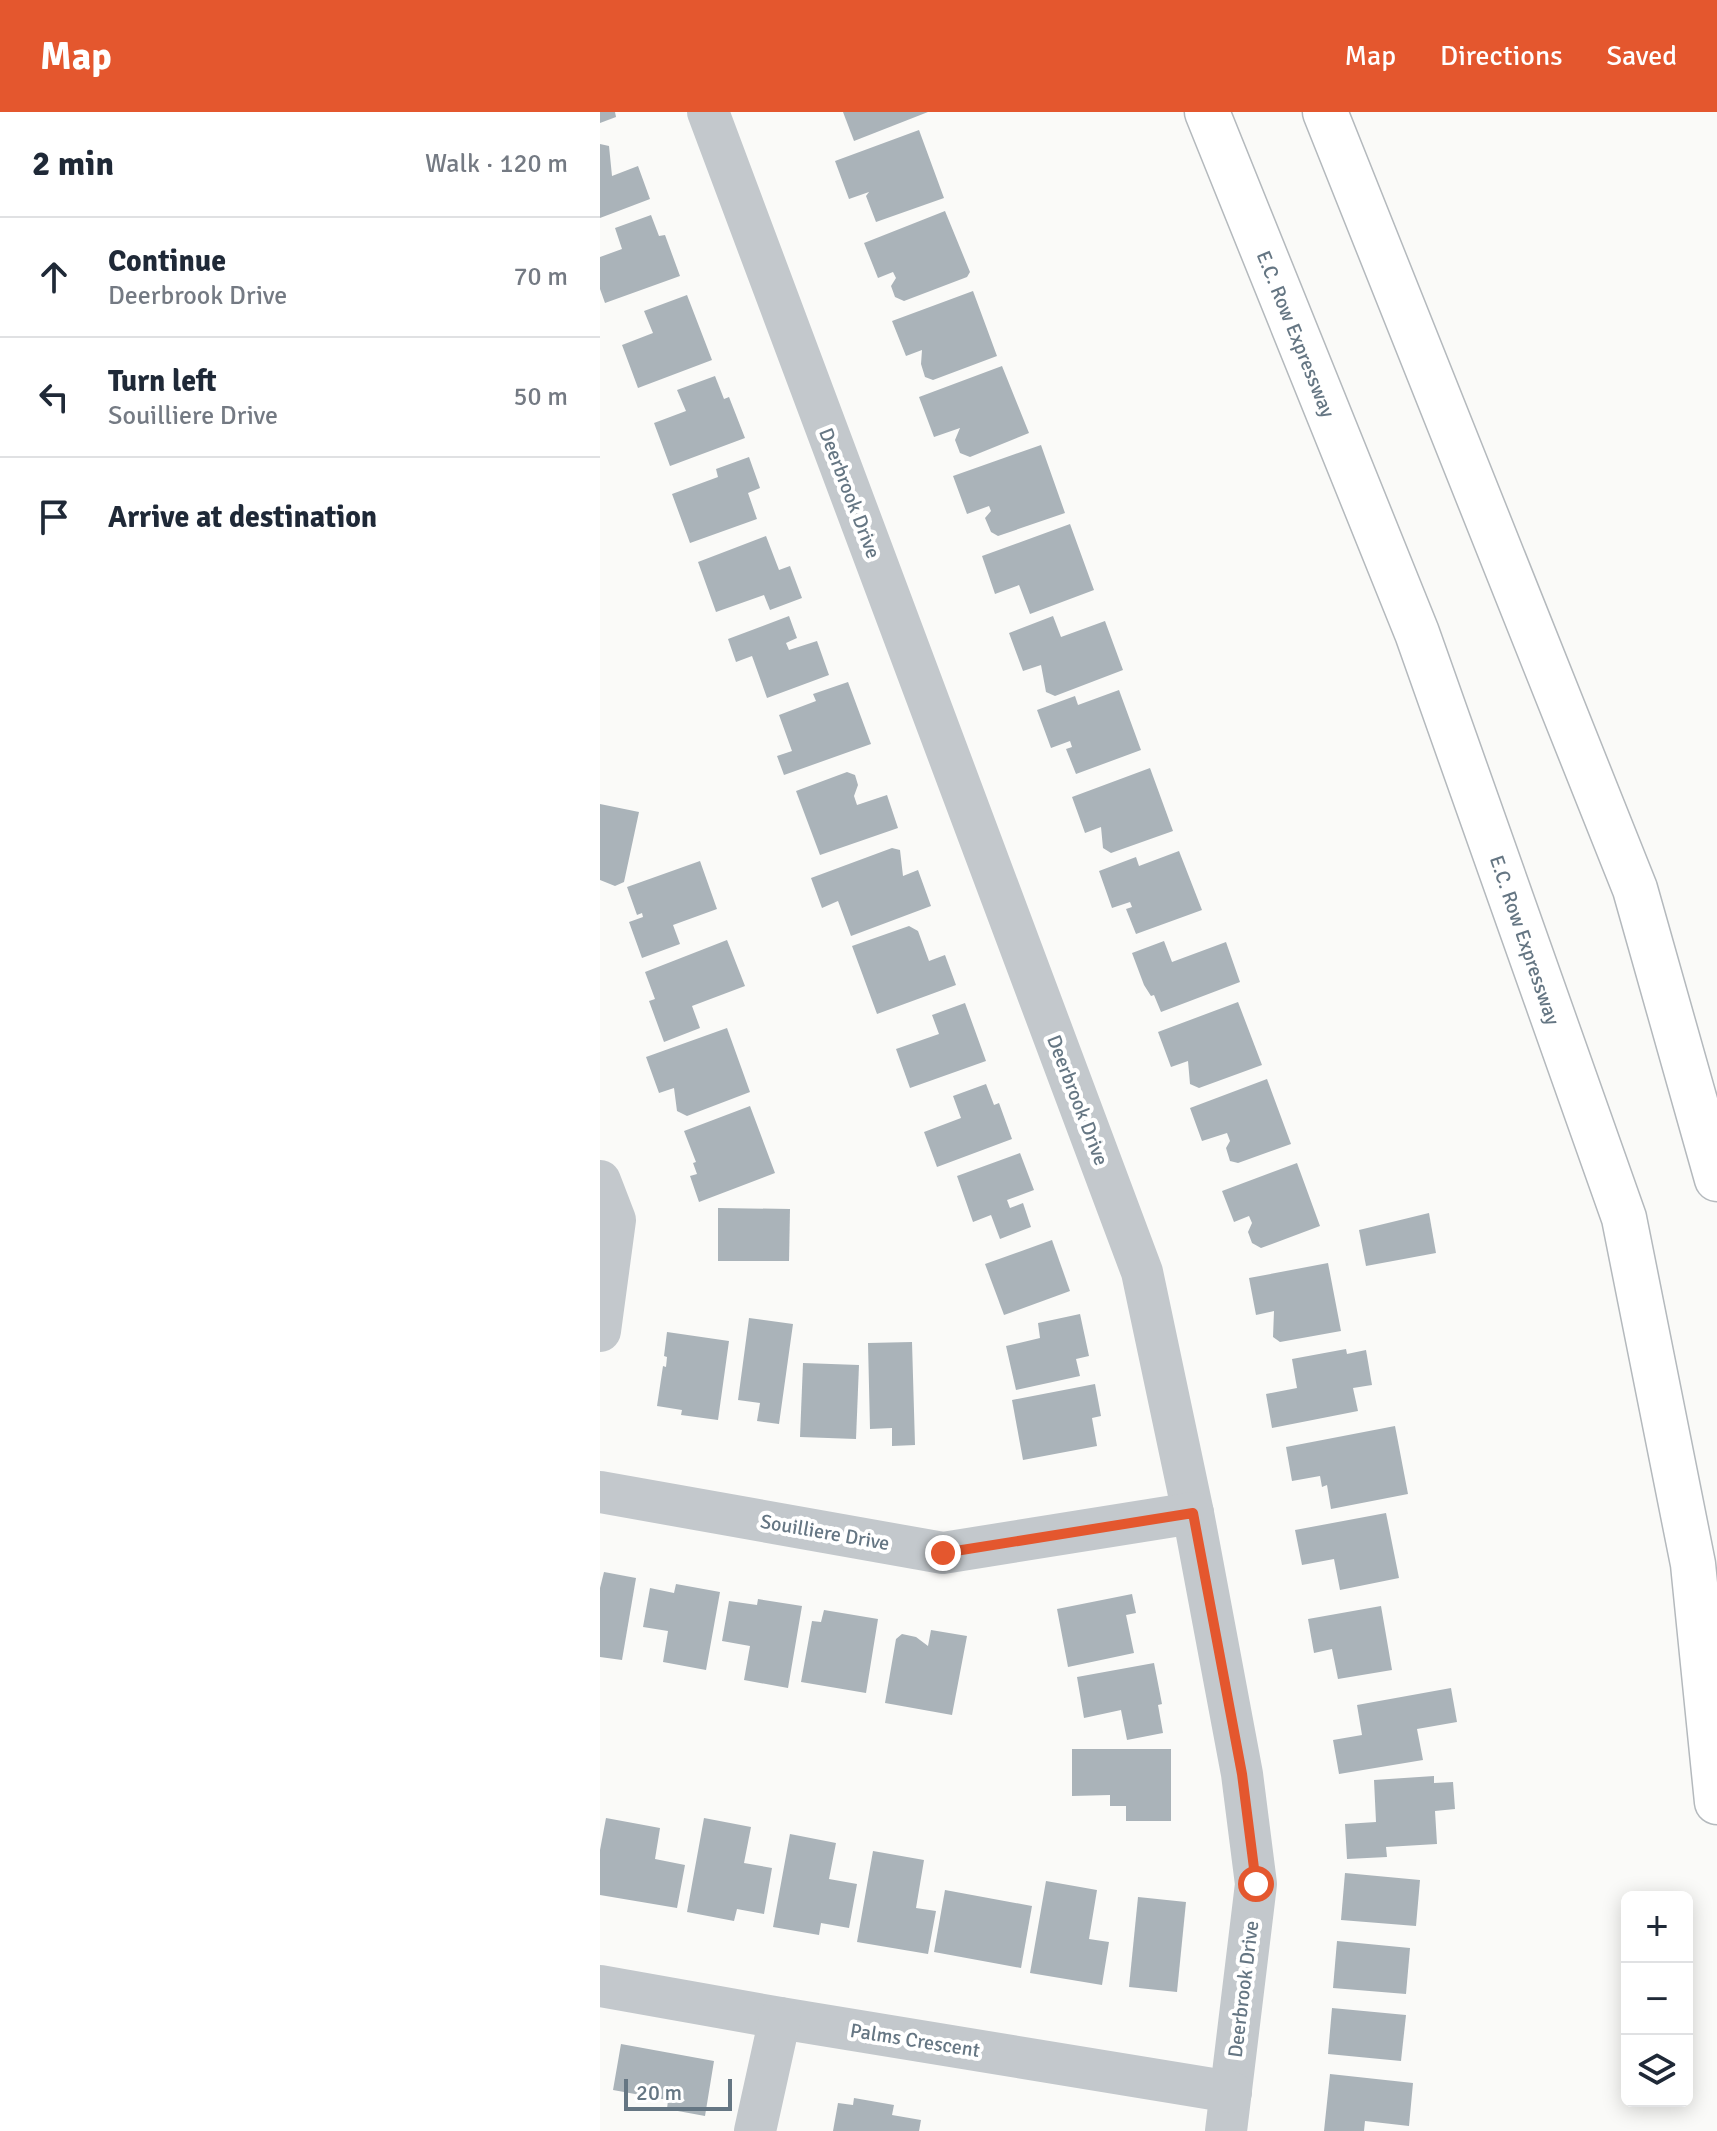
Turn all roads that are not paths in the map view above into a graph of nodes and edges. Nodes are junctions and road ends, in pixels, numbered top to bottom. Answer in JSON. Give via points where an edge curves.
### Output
{"nodes":[{"id":1,"x":708,"y":112,"type":"edge"},
{"id":2,"x":1207,"y":112,"type":"edge"},
{"id":3,"x":1325,"y":112,"type":"edge"},
{"id":4,"x":1717,"y":1179,"type":"edge"},
{"id":5,"x":600,"y":1181,"type":"edge"},
{"id":6,"x":600,"y":1331,"type":"edge"},
{"id":7,"x":600,"y":1492,"type":"edge"},
{"id":8,"x":1193,"y":1513,"type":"junction"},
{"id":9,"x":1717,"y":1802,"type":"edge"},
{"id":10,"x":600,"y":1986,"type":"edge"},
{"id":11,"x":780,"y":2018,"type":"junction"},
{"id":12,"x":1229,"y":2112,"type":"edge"},
{"id":13,"x":755,"y":2131,"type":"edge"}],
"edges":[{"from":1,"to":8,"type":"street","name":"Deerbrook Drive","via":[[1142,1272]]},
{"from":2,"to":9,"type":"highway","name":"E.C. Row Expressway","via":[[1417,633],[1624,1218],[1693,1564]]},
{"from":3,"to":4,"type":"highway","via":[[1635,889]]},
{"from":5,"to":6,"type":"street","via":[[615,1220]]},
{"from":7,"to":8,"type":"street","name":"Souilliere Drive","via":[[943,1553]]},
{"from":8,"to":12,"type":"street","name":"Deerbrook Drive","via":[[1242,1774],[1256,1884]]},
{"from":10,"to":11,"type":"street","name":"Palms Crescent"},
{"from":11,"to":12,"type":"street","name":"Palms Crescent"},
{"from":11,"to":13,"type":"street"}]}
